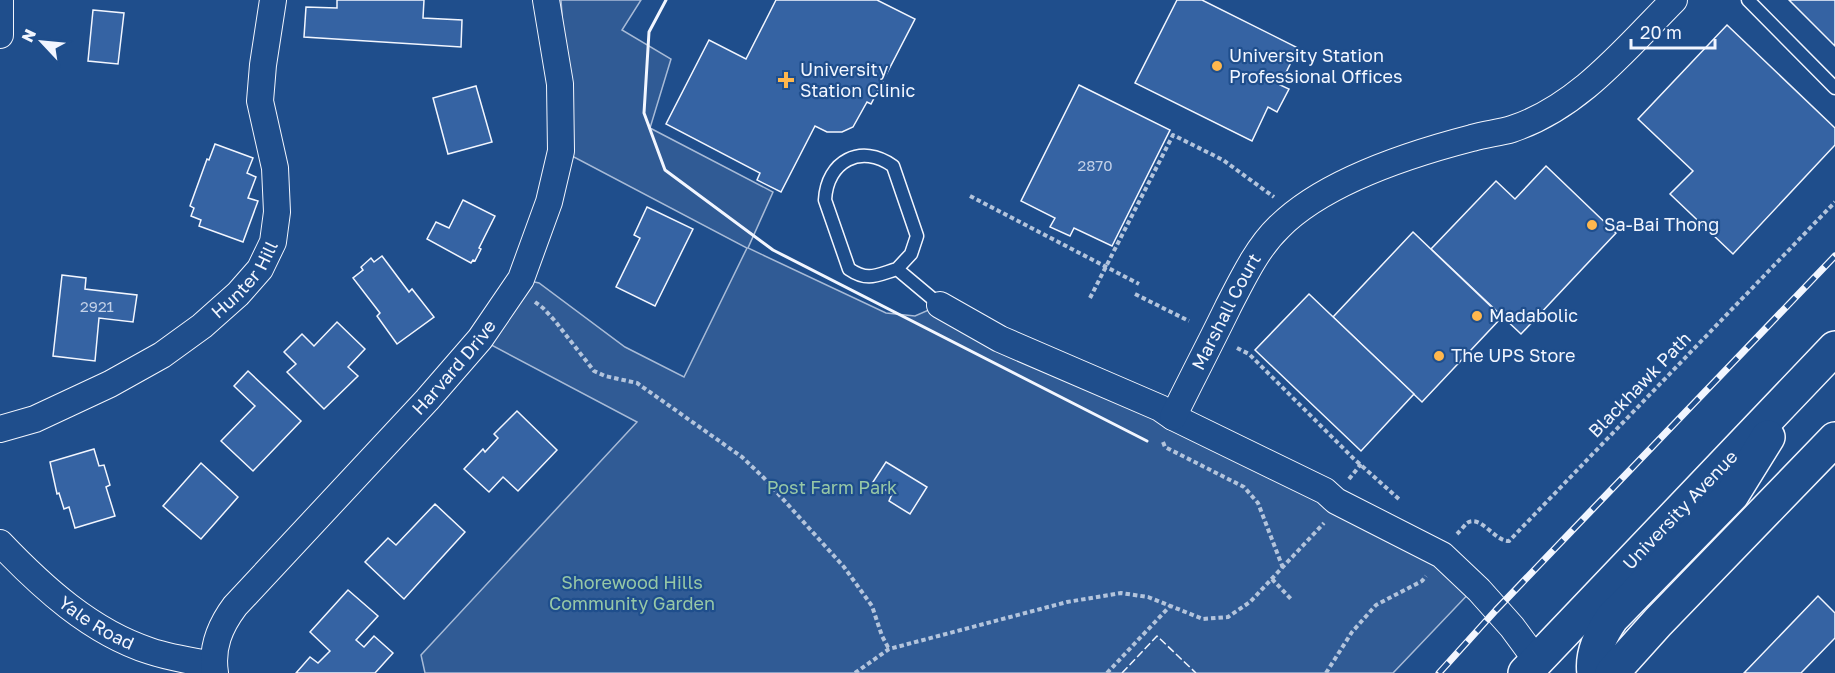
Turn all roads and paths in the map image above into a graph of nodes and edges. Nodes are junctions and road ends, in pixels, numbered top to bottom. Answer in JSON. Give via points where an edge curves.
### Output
{"nodes":[{"id":1,"x":0,"y":0,"type":"edge"},
{"id":2,"x":273,"y":0,"type":"edge"},
{"id":3,"x":546,"y":0,"type":"edge"},
{"id":4,"x":1674,"y":0,"type":"edge"},
{"id":5,"x":1748,"y":0,"type":"edge"},
{"id":6,"x":0,"y":35,"type":"edge"},
{"id":7,"x":1835,"y":88,"type":"edge"},
{"id":8,"x":970,"y":196,"type":"dead end"},
{"id":9,"x":1275,"y":198,"type":"dead end"},
{"id":10,"x":1835,"y":202,"type":"edge"},
{"id":11,"x":1106,"y":267,"type":"junction"},
{"id":12,"x":897,"y":269,"type":"junction"},
{"id":13,"x":1139,"y":284,"type":"dead end"},
{"id":14,"x":517,"y":285,"type":"junction"},
{"id":15,"x":1135,"y":294,"type":"dead end"},
{"id":16,"x":1090,"y":298,"type":"dead end"},
{"id":17,"x":940,"y":305,"type":"joint"},
{"id":18,"x":1189,"y":321,"type":"dead end"},
{"id":19,"x":1235,"y":347,"type":"dead end"},
{"id":20,"x":1835,"y":348,"type":"edge"},
{"id":21,"x":1792,"y":393,"type":"junction"},
{"id":22,"x":1167,"y":426,"type":"junction"},
{"id":23,"x":0,"y":429,"type":"edge"},
{"id":24,"x":1835,"y":439,"type":"edge"},
{"id":25,"x":1361,"y":464,"type":"junction"},
{"id":26,"x":1345,"y":484,"type":"dead end"},
{"id":27,"x":1400,"y":500,"type":"dead end"},
{"id":28,"x":1326,"y":520,"type":"dead end"},
{"id":29,"x":1456,"y":535,"type":"dead end"},
{"id":30,"x":0,"y":543,"type":"edge"},
{"id":31,"x":1284,"y":568,"type":"junction"},
{"id":32,"x":1431,"y":571,"type":"dead end"},
{"id":33,"x":1272,"y":579,"type":"junction"},
{"id":34,"x":1292,"y":600,"type":"dead end"},
{"id":35,"x":1172,"y":604,"type":"junction"},
{"id":36,"x":890,"y":649,"type":"junction"},
{"id":37,"x":214,"y":669,"type":"edge"},
{"id":38,"x":1534,"y":669,"type":"edge"},
{"id":39,"x":855,"y":673,"type":"edge"},
{"id":40,"x":1107,"y":673,"type":"edge"},
{"id":41,"x":1326,"y":673,"type":"edge"},
{"id":42,"x":1594,"y":673,"type":"edge"},
{"id":43,"x":1612,"y":673,"type":"edge"}],
"edges":[{"from":1,"to":6,"type":"street"},
{"from":2,"to":23,"type":"street","name":"Hunter Hill","via":[[260,100],[275,168],[278,212],[273,242],[260,268],[202,326],[162,355],[35,419]]},
{"from":3,"to":14,"type":"street","name":"Harvard Drive","via":[[560,84],[561,151],[549,202]]},
{"from":4,"to":22,"type":"street","name":"Marshall Court","via":[[1568,102],[1512,129],[1389,164],[1302,207],[1278,227],[1243,278]]},
{"from":5,"to":7,"type":"lane"},
{"from":8,"to":11,"type":"path"},
{"from":9,"to":11,"type":"path","via":[[1223,160],[1173,135]]},
{"from":10,"to":29,"type":"path","name":"Blackhawk Path","via":[[1509,541],[1501,540],[1473,521]]},
{"from":11,"to":13,"type":"path"},
{"from":11,"to":16,"type":"path"},
{"from":12,"to":12,"type":"lane","via":[[911,254],[917,236],[893,166],[865,156],[844,162],[829,178],[825,200],[849,268],[868,277]]},
{"from":12,"to":17,"type":"lane"},
{"from":14,"to":36,"type":"path","via":[[543,308],[594,371],[637,383],[742,457],[764,478],[844,567],[872,606]]},
{"from":14,"to":37,"type":"street","name":"Harvard Drive","via":[[480,339],[427,400],[235,606],[217,636]]},
{"from":15,"to":18,"type":"path"},
{"from":17,"to":22,"type":"street","via":[[1000,339],[1160,408]]},
{"from":19,"to":25,"type":"path","via":[[1249,354]]},
{"from":20,"to":21,"type":"main road","name":"University Avenue"},
{"from":21,"to":38,"type":"main road","name":"University Avenue"},
{"from":21,"to":42,"type":"main road","via":[[1732,495],[1606,627],[1596,650]]},
{"from":22,"to":31,"type":"path","via":[[1165,447],[1252,494]]},
{"from":22,"to":38,"type":"street","via":[[1325,491],[1336,501],[1442,555],[1512,627]]},
{"from":24,"to":43,"type":"main road"},
{"from":25,"to":26,"type":"path"},
{"from":25,"to":27,"type":"path"},
{"from":28,"to":31,"type":"path"},
{"from":30,"to":37,"type":"street","name":"Yale Road","via":[[23,568],[103,630],[149,651]]},
{"from":31,"to":33,"type":"path"},
{"from":32,"to":41,"type":"path","via":[[1422,581],[1376,605],[1352,632]]},
{"from":33,"to":34,"type":"path"},
{"from":33,"to":35,"type":"path","via":[[1250,602],[1227,617],[1203,618]]},
{"from":35,"to":36,"type":"path","via":[[1120,593],[1067,602]]},
{"from":35,"to":40,"type":"path"},
{"from":36,"to":39,"type":"path"}]}
